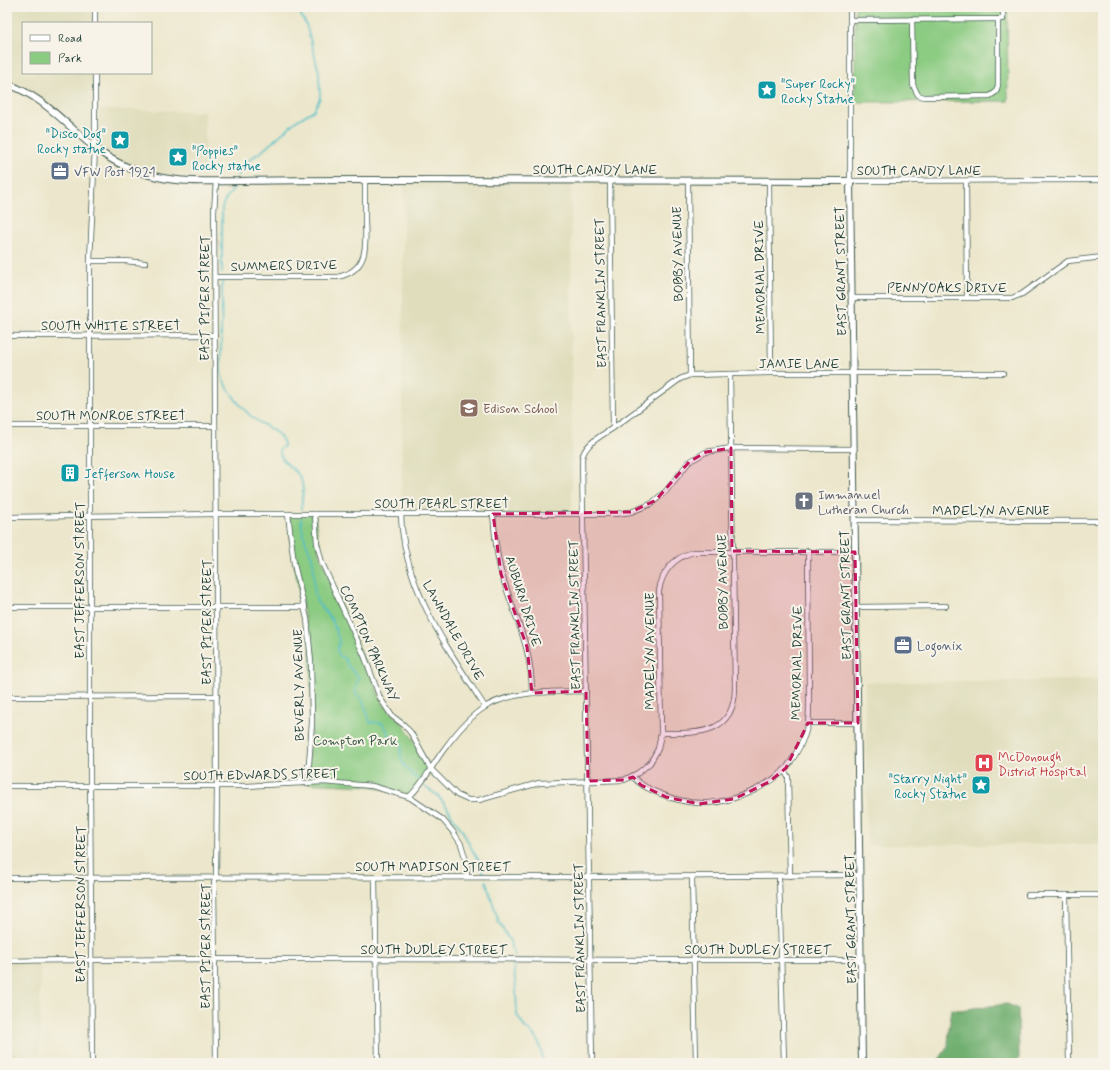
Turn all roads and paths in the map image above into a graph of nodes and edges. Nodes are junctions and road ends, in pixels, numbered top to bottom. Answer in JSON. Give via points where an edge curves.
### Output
{"nodes":[{"id":1,"x":95,"y":7,"type":"edge"},
{"id":2,"x":850,"y":7,"type":"edge"},
{"id":3,"x":1003,"y":7,"type":"edge"},
{"id":4,"x":912,"y":19,"type":"junction"},
{"id":5,"x":998,"y":19,"type":"junction"},
{"id":6,"x":850,"y":20,"type":"junction"},
{"id":7,"x":95,"y":22,"type":"edge"},
{"id":8,"x":95,"y":74,"type":"edge"},
{"id":9,"x":7,"y":84,"type":"edge"},
{"id":10,"x":95,"y":147,"type":"junction"},
{"id":11,"x":365,"y":180,"type":"junction"},
{"id":12,"x":610,"y":180,"type":"junction"},
{"id":13,"x":1103,"y":180,"type":"edge"},
{"id":14,"x":216,"y":181,"type":"junction"},
{"id":15,"x":688,"y":181,"type":"junction"},
{"id":16,"x":769,"y":181,"type":"junction"},
{"id":17,"x":850,"y":181,"type":"junction"},
{"id":18,"x":966,"y":181,"type":"junction"},
{"id":19,"x":1103,"y":257,"type":"edge"},
{"id":20,"x":90,"y":261,"type":"junction"},
{"id":21,"x":145,"y":263,"type":"dead end"},
{"id":22,"x":215,"y":278,"type":"junction"},
{"id":23,"x":852,"y":298,"type":"junction"},
{"id":24,"x":967,"y":298,"type":"junction"},
{"id":25,"x":90,"y":335,"type":"junction"},
{"id":26,"x":215,"y":335,"type":"junction"},
{"id":27,"x":7,"y":336,"type":"edge"},
{"id":28,"x":1003,"y":373,"type":"dead end"},
{"id":29,"x":730,"y":374,"type":"junction"},
{"id":30,"x":771,"y":374,"type":"junction"},
{"id":31,"x":853,"y":374,"type":"junction"},
{"id":32,"x":690,"y":375,"type":"junction"},
{"id":33,"x":7,"y":426,"type":"edge"},
{"id":34,"x":90,"y":426,"type":"junction"},
{"id":35,"x":215,"y":426,"type":"junction"},
{"id":36,"x":613,"y":428,"type":"junction"},
{"id":37,"x":731,"y":448,"type":"junction"},
{"id":38,"x":854,"y":449,"type":"junction"},
{"id":39,"x":216,"y":514,"type":"junction"},
{"id":40,"x":288,"y":514,"type":"junction"},
{"id":41,"x":315,"y":514,"type":"junction"},
{"id":42,"x":401,"y":514,"type":"junction"},
{"id":43,"x":492,"y":514,"type":"junction"},
{"id":44,"x":583,"y":514,"type":"junction"},
{"id":45,"x":90,"y":516,"type":"junction"},
{"id":46,"x":7,"y":517,"type":"edge"},
{"id":47,"x":855,"y":520,"type":"junction"},
{"id":48,"x":1103,"y":521,"type":"edge"},
{"id":49,"x":732,"y":551,"type":"junction"},
{"id":50,"x":808,"y":552,"type":"junction"},
{"id":51,"x":855,"y":552,"type":"junction"},
{"id":52,"x":946,"y":606,"type":"dead end"},
{"id":53,"x":7,"y":607,"type":"edge"},
{"id":54,"x":90,"y":607,"type":"junction"},
{"id":55,"x":217,"y":607,"type":"junction"},
{"id":56,"x":305,"y":607,"type":"junction"},
{"id":57,"x":856,"y":607,"type":"junction"},
{"id":58,"x":586,"y":691,"type":"junction"},
{"id":59,"x":532,"y":693,"type":"junction"},
{"id":60,"x":90,"y":696,"type":"junction"},
{"id":61,"x":217,"y":696,"type":"junction"},
{"id":62,"x":7,"y":697,"type":"edge"},
{"id":63,"x":485,"y":707,"type":"junction"},
{"id":64,"x":808,"y":723,"type":"junction"},
{"id":65,"x":858,"y":723,"type":"junction"},
{"id":66,"x":661,"y":733,"type":"junction"},
{"id":67,"x":430,"y":768,"type":"junction"},
{"id":68,"x":784,"y":770,"type":"junction"},
{"id":69,"x":633,"y":777,"type":"junction"},
{"id":70,"x":588,"y":781,"type":"junction"},
{"id":71,"x":299,"y":783,"type":"junction"},
{"id":72,"x":7,"y":786,"type":"edge"},
{"id":73,"x":217,"y":786,"type":"junction"},
{"id":74,"x":90,"y":787,"type":"junction"},
{"id":75,"x":409,"y":797,"type":"junction"},
{"id":76,"x":780,"y":876,"type":"junction"},
{"id":77,"x":790,"y":876,"type":"junction"},
{"id":78,"x":860,"y":876,"type":"junction"},
{"id":79,"x":91,"y":877,"type":"junction"},
{"id":80,"x":216,"y":877,"type":"junction"},
{"id":81,"x":467,"y":877,"type":"junction"},
{"id":82,"x":588,"y":877,"type":"junction"},
{"id":83,"x":692,"y":877,"type":"junction"},
{"id":84,"x":7,"y":878,"type":"edge"},
{"id":85,"x":375,"y":878,"type":"junction"},
{"id":86,"x":1028,"y":895,"type":"dead end"},
{"id":87,"x":1066,"y":895,"type":"junction"},
{"id":88,"x":1103,"y":895,"type":"edge"},
{"id":89,"x":214,"y":959,"type":"junction"},
{"id":90,"x":376,"y":959,"type":"junction"},
{"id":91,"x":92,"y":960,"type":"junction"},
{"id":92,"x":590,"y":960,"type":"junction"},
{"id":93,"x":693,"y":960,"type":"junction"},
{"id":94,"x":782,"y":960,"type":"junction"},
{"id":95,"x":861,"y":960,"type":"junction"},
{"id":96,"x":7,"y":961,"type":"edge"},
{"id":97,"x":92,"y":1063,"type":"edge"},
{"id":98,"x":216,"y":1063,"type":"edge"},
{"id":99,"x":378,"y":1063,"type":"edge"},
{"id":100,"x":592,"y":1063,"type":"edge"},
{"id":101,"x":696,"y":1063,"type":"edge"},
{"id":102,"x":784,"y":1063,"type":"edge"},
{"id":103,"x":862,"y":1063,"type":"edge"},
{"id":104,"x":1069,"y":1063,"type":"edge"}],
"edges":[{"from":1,"to":7,"type":"street"},
{"from":2,"to":6,"type":"street","name":"EAST GRANT STREET"},
{"from":3,"to":5,"type":"street","via":[[1003,19]]},
{"from":4,"to":5,"type":"street"},
{"from":4,"to":5,"type":"street","via":[[913,85],[918,95],[938,97],[990,96],[996,92]]},
{"from":4,"to":6,"type":"street"},
{"from":6,"to":17,"type":"street","name":"EAST GRANT STREET"},
{"from":8,"to":10,"type":"street","name":"EAST JEFFERSON STREET"},
{"from":9,"to":10,"type":"main road","name":"SOUTH CANDY LANE","via":[[44,104]]},
{"from":10,"to":14,"type":"main road","name":"SOUTH CANDY LANE","via":[[128,167],[154,176]]},
{"from":10,"to":20,"type":"street","name":"EAST JEFFERSON STREET"},
{"from":11,"to":12,"type":"main road","name":"SOUTH CANDY LANE"},
{"from":11,"to":14,"type":"main road","name":"SOUTH CANDY LANE"},
{"from":11,"to":22,"type":"street","name":"SUMMERS DRIVE","via":[[366,248],[360,264],[350,272],[338,277]]},
{"from":12,"to":15,"type":"main road","name":"SOUTH CANDY LANE"},
{"from":12,"to":36,"type":"street","name":"EAST FRANKLIN STREET"},
{"from":13,"to":18,"type":"street","name":"SOUTH CANDY LANE"},
{"from":14,"to":22,"type":"street","name":"EAST PIPER STREET"},
{"from":15,"to":16,"type":"main road","name":"SOUTH CANDY LANE"},
{"from":15,"to":32,"type":"street","name":"BOBBY AVENUE"},
{"from":16,"to":17,"type":"main road","name":"SOUTH CANDY LANE"},
{"from":16,"to":30,"type":"street","name":"MEMORIAL DRIVE"},
{"from":17,"to":18,"type":"street","name":"SOUTH CANDY LANE"},
{"from":17,"to":23,"type":"main road","name":"EAST GRANT STREET"},
{"from":18,"to":24,"type":"street"},
{"from":19,"to":24,"type":"street","name":"PENNYOAKS DRIVE","via":[[1068,261],[1022,294],[1012,298]]},
{"from":20,"to":21,"type":"street"},
{"from":20,"to":25,"type":"street","name":"EAST JEFFERSON STREET"},
{"from":22,"to":26,"type":"street","name":"EAST PIPER STREET"},
{"from":23,"to":24,"type":"street","name":"PENNYOAKS DRIVE"},
{"from":23,"to":31,"type":"main road","name":"EAST GRANT STREET"},
{"from":25,"to":26,"type":"street","name":"SOUTH WHITE STREET"},
{"from":25,"to":27,"type":"street","name":"SOUTH WHITE STREET"},
{"from":25,"to":34,"type":"street","name":"EAST JEFFERSON STREET"},
{"from":26,"to":35,"type":"street","name":"EAST PIPER STREET"},
{"from":28,"to":31,"type":"street","name":"JAMIE LANE"},
{"from":29,"to":30,"type":"street","name":"JAMIE LANE"},
{"from":29,"to":32,"type":"street","name":"JAMIE LANE"},
{"from":29,"to":37,"type":"street","name":"BOBBY AVENUE"},
{"from":30,"to":31,"type":"street","name":"JAMIE LANE"},
{"from":31,"to":38,"type":"main road","name":"EAST GRANT STREET"},
{"from":32,"to":36,"type":"street","name":"JAMIE LANE","via":[[680,379]]},
{"from":33,"to":34,"type":"street","name":"SOUTH MONROE STREET"},
{"from":34,"to":35,"type":"street","name":"SOUTH MONROE STREET"},
{"from":34,"to":45,"type":"street","name":"EAST JEFFERSON STREET"},
{"from":35,"to":39,"type":"street","name":"EAST PIPER STREET"},
{"from":36,"to":44,"type":"street","name":"EAST FRANKLIN STREET","via":[[583,452]]},
{"from":37,"to":38,"type":"street","name":"SOUTH PEARL STREET"},
{"from":37,"to":44,"type":"street","name":"SOUTH PEARL STREET","via":[[706,452],[694,458],[681,470],[666,491],[646,507],[623,514]]},
{"from":37,"to":49,"type":"street","name":"BOBBY AVENUE"},
{"from":38,"to":47,"type":"main road","name":"EAST GRANT STREET"},
{"from":39,"to":40,"type":"street","name":"SOUTH PEARL STREET"},
{"from":39,"to":45,"type":"street","name":"SOUTH PEARL STREET"},
{"from":39,"to":55,"type":"street","name":"EAST PIPER STREET"},
{"from":40,"to":41,"type":"street","name":"SOUTH PEARL STREET"},
{"from":40,"to":56,"type":"street","name":"BEVERLY AVENUE","via":[[294,564]]},
{"from":41,"to":42,"type":"street","name":"SOUTH PEARL STREET"},
{"from":41,"to":67,"type":"street","name":"COMPTON PARKWAY","via":[[317,543],[322,563],[364,655],[380,698],[392,716],[411,733]]},
{"from":42,"to":43,"type":"street","name":"SOUTH PEARL STREET"},
{"from":42,"to":63,"type":"street","name":"LAWNDALE DRIVE","via":[[405,549],[416,588],[441,636]]},
{"from":43,"to":44,"type":"street","name":"SOUTH PEARL STREET"},
{"from":43,"to":59,"type":"street","name":"AUBURN DRIVE","via":[[501,574],[527,647],[532,672]]},
{"from":44,"to":58,"type":"street","name":"EAST FRANKLIN STREET"},
{"from":45,"to":46,"type":"street","name":"SOUTH PEARL STREET"},
{"from":45,"to":54,"type":"street","name":"EAST JEFFERSON STREET"},
{"from":47,"to":48,"type":"street","name":"MADELYN AVENUE"},
{"from":47,"to":51,"type":"main road","name":"EAST GRANT STREET"},
{"from":49,"to":50,"type":"street","name":"MADELYN AVENUE"},
{"from":49,"to":66,"type":"street","name":"MADELYN AVENUE","via":[[686,554],[670,566],[662,578],[659,591]]},
{"from":49,"to":66,"type":"street","name":"BOBBY AVENUE","via":[[735,696],[731,710],[717,726],[704,732]]},
{"from":50,"to":51,"type":"street","name":"MADELYN AVENUE"},
{"from":50,"to":64,"type":"street","name":"MEMORIAL DRIVE"},
{"from":51,"to":57,"type":"main road","name":"EAST GRANT STREET"},
{"from":52,"to":57,"type":"street"},
{"from":53,"to":54,"type":"street"},
{"from":54,"to":55,"type":"street"},
{"from":54,"to":60,"type":"street","name":"EAST JEFFERSON STREET"},
{"from":55,"to":56,"type":"street"},
{"from":55,"to":61,"type":"street","name":"EAST PIPER STREET"},
{"from":56,"to":71,"type":"street","name":"BEVERLY AVENUE","via":[[310,643],[312,722],[309,764]]},
{"from":57,"to":65,"type":"main road","name":"EAST GRANT STREET"},
{"from":58,"to":59,"type":"street"},
{"from":58,"to":70,"type":"street","name":"EAST FRANKLIN STREET"},
{"from":59,"to":63,"type":"street"},
{"from":60,"to":61,"type":"street"},
{"from":60,"to":62,"type":"street"},
{"from":60,"to":74,"type":"street","name":"EAST JEFFERSON STREET"},
{"from":61,"to":73,"type":"street","name":"EAST PIPER STREET"},
{"from":63,"to":67,"type":"street","via":[[463,726]]},
{"from":64,"to":65,"type":"street"},
{"from":64,"to":68,"type":"street","name":"MEMORIAL DRIVE","via":[[798,748]]},
{"from":65,"to":78,"type":"main road","name":"EAST GRANT STREET"},
{"from":66,"to":69,"type":"street","name":"MADELYN AVENUE","via":[[654,756],[645,768]]},
{"from":67,"to":70,"type":"street","via":[[458,795],[473,800],[540,783]]},
{"from":67,"to":75,"type":"street","via":[[421,785]]},
{"from":68,"to":69,"type":"street","name":"MEMORIAL DRIVE","via":[[770,782],[741,796],[708,803],[666,797]]},
{"from":68,"to":77,"type":"street","via":[[788,777]]},
{"from":69,"to":70,"type":"street","via":[[624,780]]},
{"from":70,"to":82,"type":"street","name":"EAST FRANKLIN STREET"},
{"from":71,"to":73,"type":"street","name":"SOUTH EDWARDS STREET"},
{"from":71,"to":75,"type":"street","name":"SOUTH EDWARDS STREET","via":[[372,786]]},
{"from":72,"to":74,"type":"street","name":"SOUTH EDWARDS STREET"},
{"from":73,"to":74,"type":"street","name":"SOUTH EDWARDS STREET"},
{"from":73,"to":80,"type":"street","name":"EAST PIPER STREET"},
{"from":74,"to":79,"type":"street","name":"EAST JEFFERSON STREET"},
{"from":75,"to":81,"type":"street","name":"SOUTH EDWARDS STREET","via":[[442,819],[454,833],[465,857]]},
{"from":76,"to":77,"type":"street","name":"SOUTH MADISON STREET"},
{"from":76,"to":83,"type":"street","name":"SOUTH MADISON STREET"},
{"from":76,"to":94,"type":"street"},
{"from":77,"to":78,"type":"street","name":"SOUTH MADISON STREET"},
{"from":78,"to":95,"type":"main road","name":"EAST GRANT STREET"},
{"from":79,"to":80,"type":"street","name":"SOUTH MADISON STREET"},
{"from":79,"to":84,"type":"street","name":"SOUTH MADISON STREET"},
{"from":79,"to":91,"type":"street","name":"EAST JEFFERSON STREET"},
{"from":80,"to":85,"type":"street","name":"SOUTH MADISON STREET"},
{"from":80,"to":89,"type":"street","name":"EAST PIPER STREET"},
{"from":81,"to":82,"type":"street","name":"SOUTH MADISON STREET"},
{"from":81,"to":85,"type":"street","name":"SOUTH MADISON STREET"},
{"from":82,"to":83,"type":"street","name":"SOUTH MADISON STREET"},
{"from":82,"to":92,"type":"street","name":"EAST FRANKLIN STREET"},
{"from":83,"to":93,"type":"street"},
{"from":85,"to":90,"type":"street"},
{"from":86,"to":87,"type":"street"},
{"from":87,"to":88,"type":"street"},
{"from":87,"to":104,"type":"street"},
{"from":89,"to":90,"type":"street","name":"SOUTH DUDLEY STREET"},
{"from":89,"to":91,"type":"street","name":"SOUTH DUDLEY STREET"},
{"from":89,"to":98,"type":"street","name":"EAST PIPER STREET"},
{"from":90,"to":92,"type":"street","name":"SOUTH DUDLEY STREET"},
{"from":90,"to":99,"type":"street"},
{"from":91,"to":96,"type":"street","name":"SOUTH DUDLEY STREET"},
{"from":91,"to":97,"type":"street","name":"EAST JEFFERSON STREET"},
{"from":92,"to":93,"type":"street","name":"SOUTH DUDLEY STREET"},
{"from":92,"to":100,"type":"street","name":"EAST FRANKLIN STREET"},
{"from":93,"to":94,"type":"street","name":"SOUTH DUDLEY STREET"},
{"from":93,"to":101,"type":"street"},
{"from":94,"to":95,"type":"street","name":"SOUTH DUDLEY STREET"},
{"from":94,"to":102,"type":"street"},
{"from":95,"to":103,"type":"main road","name":"EAST GRANT STREET"}]}
